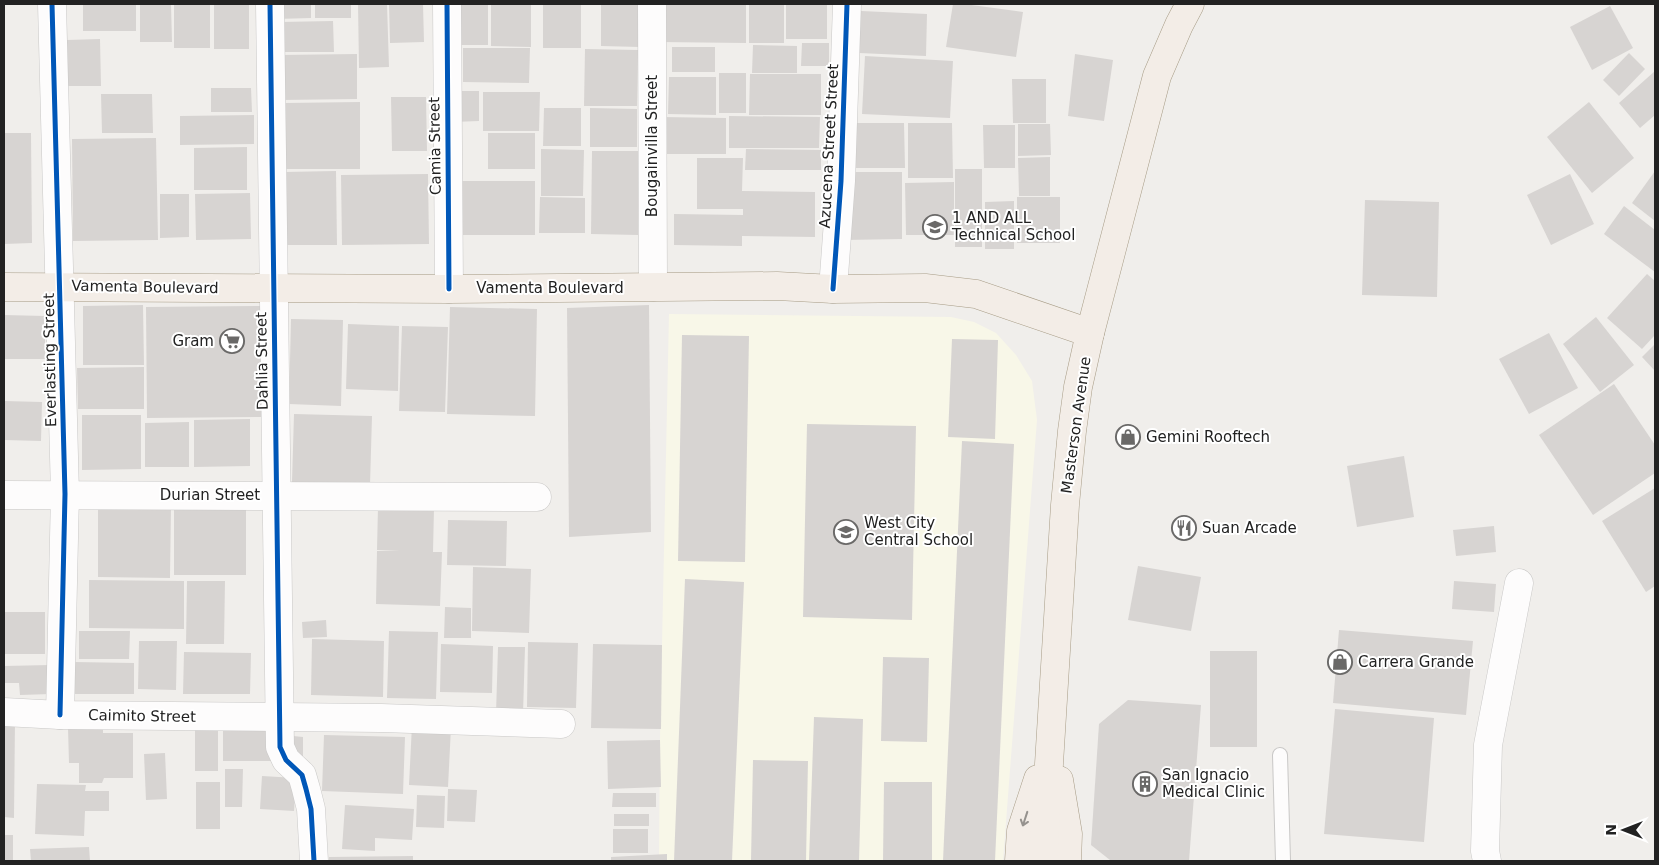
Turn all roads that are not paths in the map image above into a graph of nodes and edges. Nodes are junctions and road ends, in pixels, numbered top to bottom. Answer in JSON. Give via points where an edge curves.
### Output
{"nodes":[{"id":1,"x":52,"y":4,"type":"edge"},
{"id":2,"x":270,"y":4,"type":"edge"},
{"id":3,"x":447,"y":4,"type":"edge"},
{"id":4,"x":652,"y":4,"type":"edge"},
{"id":5,"x":847,"y":4,"type":"edge"},
{"id":6,"x":1190,"y":4,"type":"edge"},
{"id":7,"x":60,"y":286,"type":"junction"},
{"id":8,"x":4,"y":287,"type":"edge"},
{"id":9,"x":653,"y":287,"type":"junction"},
{"id":10,"x":274,"y":288,"type":"junction"},
{"id":11,"x":449,"y":289,"type":"junction"},
{"id":12,"x":833,"y":289,"type":"junction"},
{"id":13,"x":1090,"y":333,"type":"junction"},
{"id":14,"x":65,"y":494,"type":"junction"},
{"id":15,"x":4,"y":495,"type":"edge"},
{"id":16,"x":276,"y":495,"type":"junction"},
{"id":17,"x":537,"y":497,"type":"dead end"},
{"id":18,"x":1519,"y":583,"type":"dead end"},
{"id":19,"x":4,"y":712,"type":"edge"},
{"id":20,"x":60,"y":715,"type":"junction"},
{"id":21,"x":279,"y":718,"type":"junction"},
{"id":22,"x":560,"y":724,"type":"dead end"},
{"id":23,"x":1051,"y":739,"type":"junction"},
{"id":24,"x":1280,"y":756,"type":"dead end"},
{"id":25,"x":314,"y":861,"type":"edge"},
{"id":26,"x":1019,"y":861,"type":"edge"},
{"id":27,"x":1043,"y":861,"type":"edge"},
{"id":28,"x":1067,"y":861,"type":"edge"},
{"id":29,"x":1283,"y":861,"type":"edge"},
{"id":30,"x":1487,"y":861,"type":"edge"}],
"edges":[{"from":1,"to":7,"type":"street","name":"Everlasting Street"},
{"from":2,"to":10,"type":"street","name":"Dahlia Street"},
{"from":3,"to":11,"type":"street","name":"Camia Street"},
{"from":4,"to":9,"type":"street","name":"Bougainvilla Street"},
{"from":5,"to":12,"type":"street","name":"Azucena Street Street","via":[[841,181]]},
{"from":6,"to":13,"type":"main road","name":"Masterson Avenue","via":[[1157,76]]},
{"from":7,"to":8,"type":"main road","name":"Vamenta Boulevard"},
{"from":7,"to":10,"type":"main road","name":"Vamenta Boulevard"},
{"from":7,"to":14,"type":"street","name":"Everlasting Street"},
{"from":9,"to":11,"type":"main road","name":"Vamenta Boulevard"},
{"from":9,"to":12,"type":"main road","name":"Vamenta Boulevard"},
{"from":10,"to":11,"type":"main road","name":"Vamenta Boulevard"},
{"from":10,"to":16,"type":"street","name":"Dahlia Street"},
{"from":12,"to":13,"type":"main road","name":"Vamenta Boulevard","via":[[924,288],[976,294]]},
{"from":13,"to":23,"type":"main road","name":"Masterson Avenue","via":[[1072,431]]},
{"from":14,"to":15,"type":"street","name":"Durian Street"},
{"from":14,"to":16,"type":"street","name":"Durian Street"},
{"from":14,"to":20,"type":"street","name":"Everlasting Street"},
{"from":16,"to":17,"type":"street","name":"Durian Street"},
{"from":16,"to":21,"type":"street","name":"Dahlia Street"},
{"from":18,"to":30,"type":"street","via":[[1488,745]]},
{"from":19,"to":20,"type":"street","name":"Caimito Street"},
{"from":20,"to":21,"type":"street","name":"Caimito Street"},
{"from":21,"to":22,"type":"street","name":"Caimito Street"},
{"from":21,"to":25,"type":"street","name":"Dahlia Street","via":[[280,747],[286,760],[302,775],[311,809]]},
{"from":23,"to":26,"type":"main road","one_way":true,"via":[[1021,831]]},
{"from":23,"to":27,"type":"main road","name":"Masterson Avenue"},
{"from":23,"to":28,"type":"main road","via":[[1068,834]]},
{"from":24,"to":29,"type":"lane"}]}
